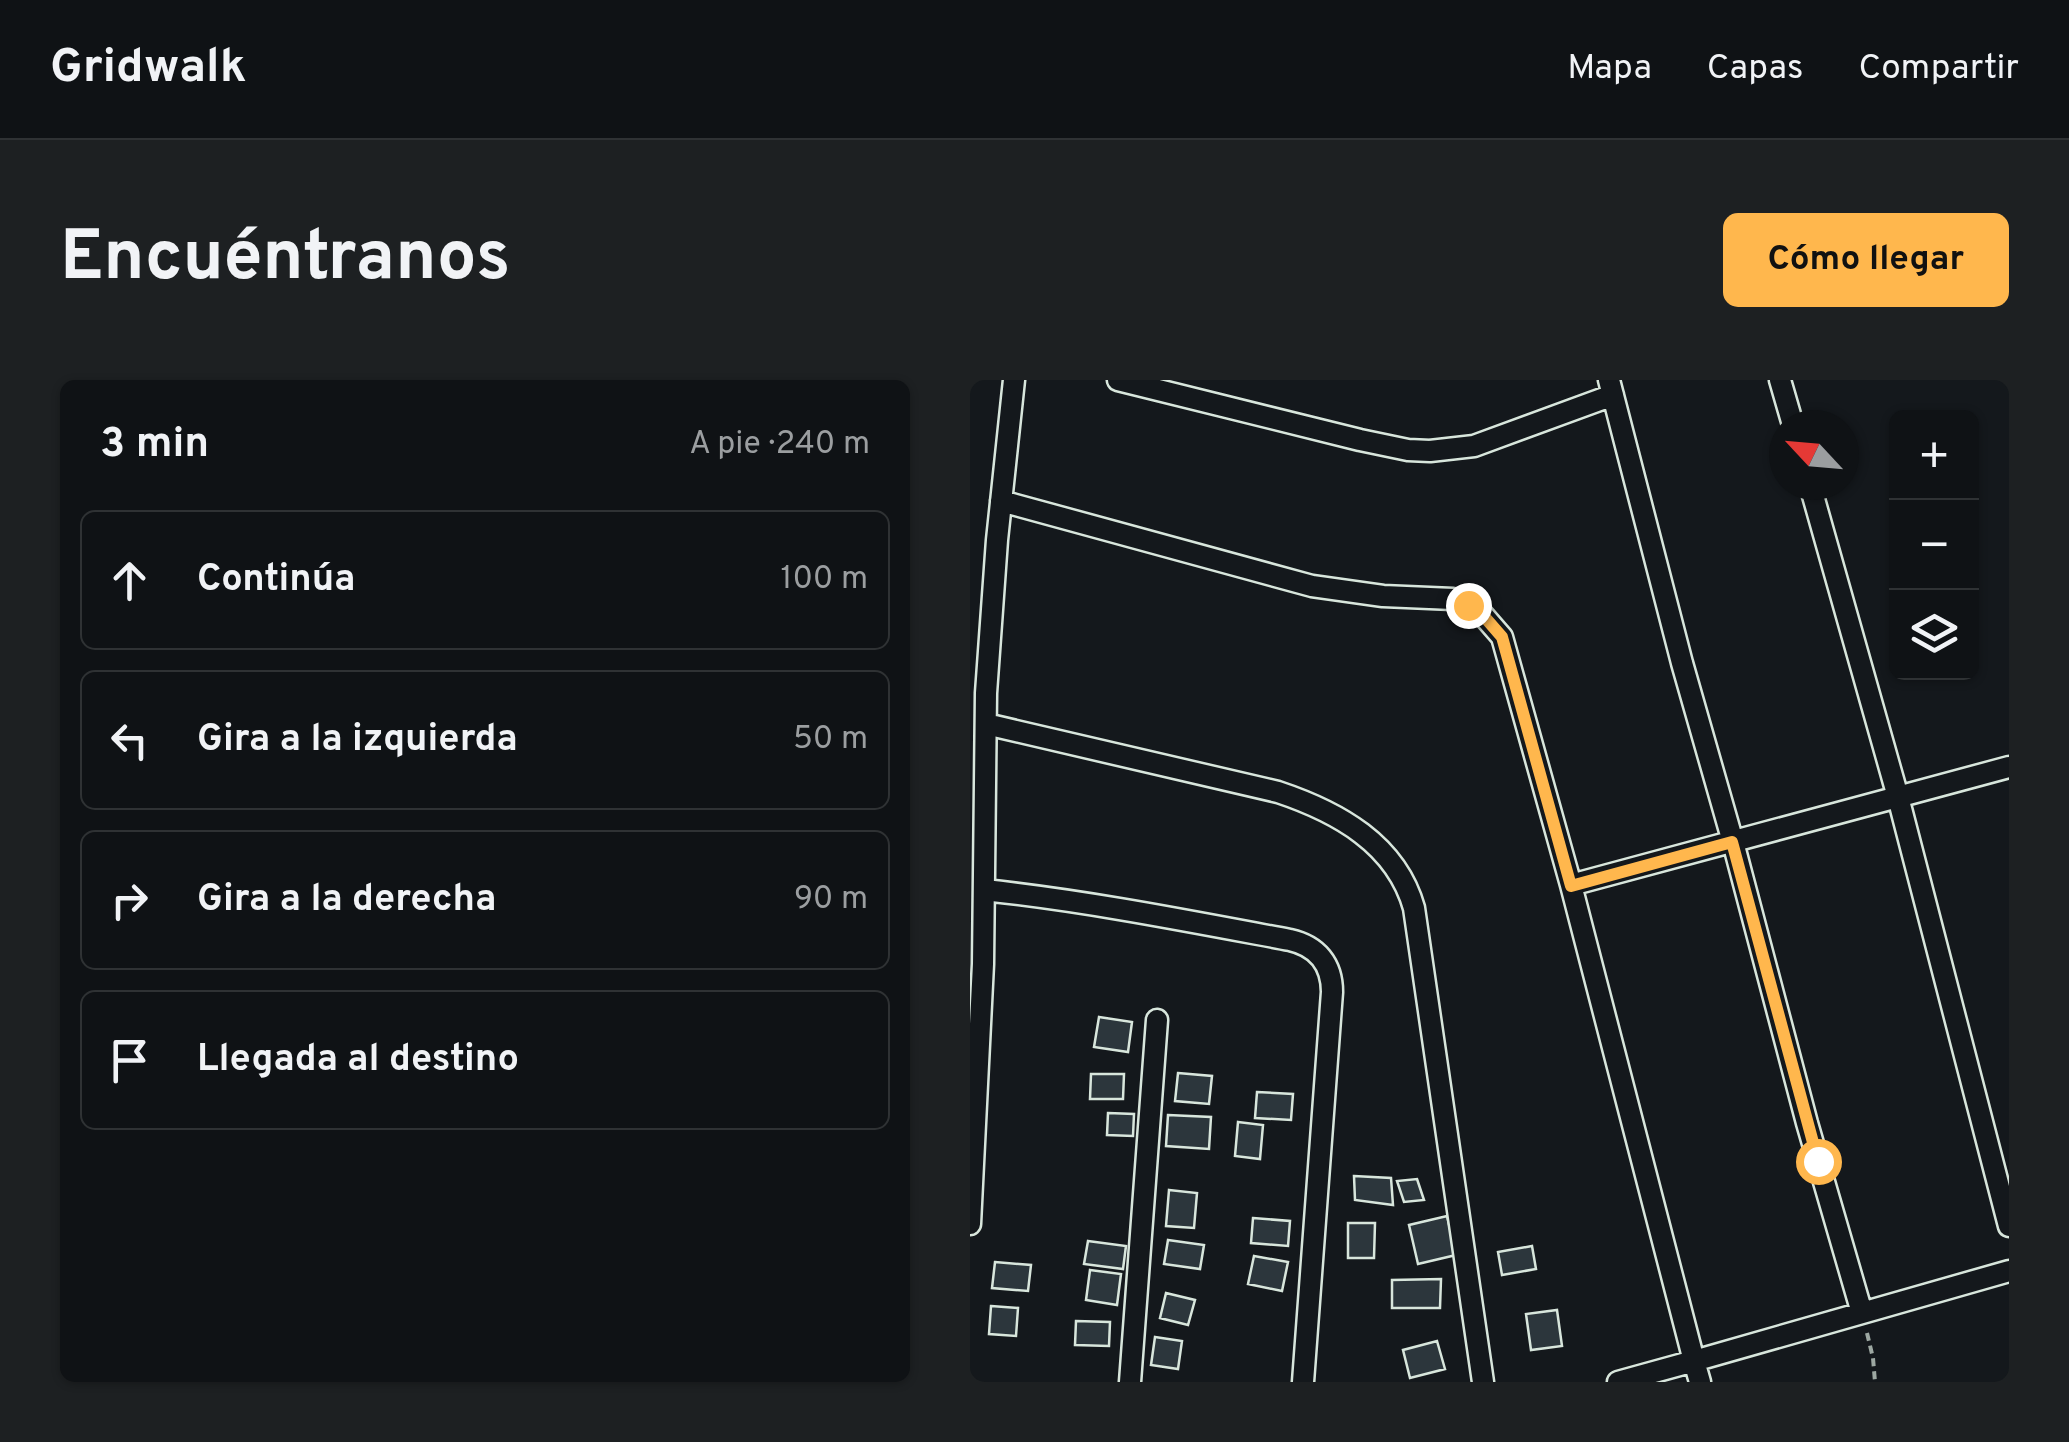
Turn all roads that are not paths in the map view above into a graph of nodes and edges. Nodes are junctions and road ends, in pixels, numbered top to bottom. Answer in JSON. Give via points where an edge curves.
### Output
{"nodes":[{"id":1,"x":1014,"y":380,"type":"edge"},
{"id":2,"x":1118,"y":380,"type":"edge"},
{"id":3,"x":1780,"y":380,"type":"edge"},
{"id":4,"x":1611,"y":388,"type":"edge"},
{"id":5,"x":1789,"y":410,"type":"edge"},
{"id":6,"x":1814,"y":500,"type":"edge"},
{"id":7,"x":1001,"y":501,"type":"junction"},
{"id":8,"x":986,"y":724,"type":"junction"},
{"id":9,"x":2009,"y":767,"type":"edge"},
{"id":10,"x":1898,"y":797,"type":"junction"},
{"id":11,"x":1732,"y":842,"type":"junction"},
{"id":12,"x":1571,"y":886,"type":"junction"},
{"id":13,"x":984,"y":890,"type":"junction"},
{"id":14,"x":1157,"y":1020,"type":"dead end"},
{"id":15,"x":970,"y":1224,"type":"edge"},
{"id":16,"x":2009,"y":1226,"type":"edge"},
{"id":17,"x":2009,"y":1271,"type":"edge"},
{"id":18,"x":1862,"y":1313,"type":"junction"},
{"id":19,"x":1694,"y":1361,"type":"junction"},
{"id":20,"x":1130,"y":1382,"type":"edge"},
{"id":21,"x":1302,"y":1382,"type":"edge"},
{"id":22,"x":1483,"y":1382,"type":"edge"},
{"id":23,"x":1618,"y":1382,"type":"edge"},
{"id":24,"x":1700,"y":1382,"type":"edge"}],
"edges":[{"from":1,"to":7,"type":"street"},
{"from":2,"to":4,"type":"street","via":[[1430,451],[1485,442]]},
{"from":3,"to":5,"type":"street"},
{"from":4,"to":11,"type":"street"},
{"from":6,"to":10,"type":"street"},
{"from":7,"to":8,"type":"street"},
{"from":7,"to":12,"type":"street","via":[[1312,586],[1453,599],[1482,614],[1502,637]]},
{"from":8,"to":13,"type":"street"},
{"from":8,"to":22,"type":"street","via":[[1278,792],[1360,832],[1392,862],[1414,908]]},
{"from":9,"to":10,"type":"street"},
{"from":10,"to":11,"type":"street"},
{"from":10,"to":16,"type":"street"},
{"from":11,"to":12,"type":"street"},
{"from":11,"to":18,"type":"street"},
{"from":12,"to":19,"type":"street"},
{"from":13,"to":15,"type":"street"},
{"from":13,"to":21,"type":"street","via":[[1290,940],[1322,958],[1332,992]]},
{"from":14,"to":20,"type":"street"},
{"from":17,"to":18,"type":"street"},
{"from":18,"to":19,"type":"street"},
{"from":19,"to":23,"type":"street"},
{"from":19,"to":24,"type":"street"}]}
